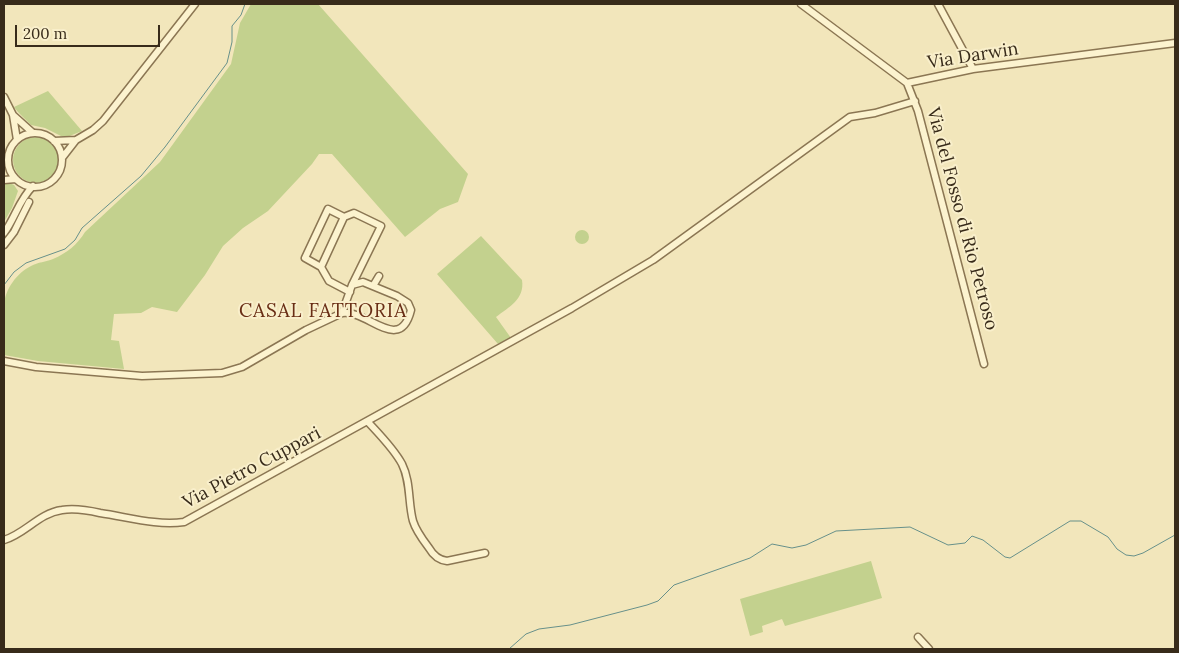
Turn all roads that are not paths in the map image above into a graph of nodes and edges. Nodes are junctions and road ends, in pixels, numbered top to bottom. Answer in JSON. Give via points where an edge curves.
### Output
{"nodes":[{"id":1,"x":195,"y":4,"type":"edge"},
{"id":2,"x":802,"y":4,"type":"edge"},
{"id":3,"x":938,"y":4,"type":"edge"},
{"id":4,"x":1175,"y":43,"type":"edge"},
{"id":5,"x":974,"y":70,"type":"junction"},
{"id":6,"x":907,"y":83,"type":"junction"},
{"id":7,"x":4,"y":97,"type":"edge"},
{"id":8,"x":915,"y":102,"type":"junction"},
{"id":9,"x":13,"y":115,"type":"junction"},
{"id":10,"x":33,"y":133,"type":"junction"},
{"id":11,"x":17,"y":140,"type":"junction"},
{"id":12,"x":54,"y":140,"type":"junction"},
{"id":13,"x":76,"y":140,"type":"junction"},
{"id":14,"x":62,"y":158,"type":"junction"},
{"id":15,"x":6,"y":162,"type":"edge"},
{"id":16,"x":4,"y":180,"type":"edge"},
{"id":17,"x":18,"y":180,"type":"junction"},
{"id":18,"x":33,"y":186,"type":"junction"},
{"id":19,"x":21,"y":200,"type":"junction"},
{"id":20,"x":29,"y":202,"type":"dead end"},
{"id":21,"x":344,"y":217,"type":"junction"},
{"id":22,"x":4,"y":233,"type":"edge"},
{"id":23,"x":4,"y":245,"type":"edge"},
{"id":24,"x":321,"y":267,"type":"junction"},
{"id":25,"x":379,"y":276,"type":"dead end"},
{"id":26,"x":373,"y":286,"type":"junction"},
{"id":27,"x":351,"y":289,"type":"junction"},
{"id":28,"x":342,"y":313,"type":"junction"},
{"id":29,"x":4,"y":361,"type":"edge"},
{"id":30,"x":984,"y":364,"type":"dead end"},
{"id":31,"x":368,"y":422,"type":"junction"},
{"id":32,"x":4,"y":540,"type":"edge"},
{"id":33,"x":485,"y":553,"type":"dead end"},
{"id":34,"x":918,"y":637,"type":"dead end"},
{"id":35,"x":929,"y":649,"type":"edge"}],
"edges":[{"from":1,"to":13,"type":"street","via":[[102,121]]},
{"from":2,"to":6,"type":"street","name":"Via Darwin"},
{"from":3,"to":5,"type":"street"},
{"from":4,"to":5,"type":"street","name":"Via Darwin"},
{"from":5,"to":6,"type":"street","name":"Via Darwin"},
{"from":6,"to":8,"type":"street","name":"Via del Fosso di Rio Petroso"},
{"from":7,"to":9,"type":"street"},
{"from":8,"to":30,"type":"street","name":"Via del Fosso di Rio Petroso"},
{"from":8,"to":31,"type":"street","name":"Via Pietro Cuppari","via":[[850,117],[653,260]]},
{"from":9,"to":10,"type":"street"},
{"from":9,"to":11,"type":"street"},
{"from":10,"to":11,"type":"street"},
{"from":10,"to":12,"type":"street","via":[[45,134]]},
{"from":11,"to":15,"type":"street"},
{"from":12,"to":13,"type":"street"},
{"from":12,"to":14,"type":"street"},
{"from":13,"to":14,"type":"street"},
{"from":14,"to":18,"type":"street","via":[[60,171],[52,181]]},
{"from":15,"to":17,"type":"street"},
{"from":16,"to":17,"type":"street"},
{"from":17,"to":18,"type":"street"},
{"from":17,"to":19,"type":"street"},
{"from":18,"to":19,"type":"street"},
{"from":19,"to":22,"type":"street"},
{"from":20,"to":23,"type":"street"},
{"from":21,"to":24,"type":"street"},
{"from":21,"to":24,"type":"street","via":[[328,210],[305,258]]},
{"from":21,"to":27,"type":"street","via":[[354,213],[381,226]]},
{"from":24,"to":27,"type":"street","via":[[328,280]]},
{"from":25,"to":26,"type":"street"},
{"from":26,"to":27,"type":"street","via":[[363,282]]},
{"from":26,"to":28,"type":"street","via":[[410,305],[411,314],[402,328],[391,330],[347,312]]},
{"from":27,"to":28,"type":"street"},
{"from":28,"to":29,"type":"street","via":[[242,367],[218,374],[142,376],[36,367]]},
{"from":31,"to":32,"type":"street","name":"Via Pietro Cuppari","via":[[184,522],[162,524],[65,509],[48,514]]},
{"from":31,"to":33,"type":"street","via":[[402,465],[414,524],[433,554],[447,561]]},
{"from":34,"to":35,"type":"street"}]}
